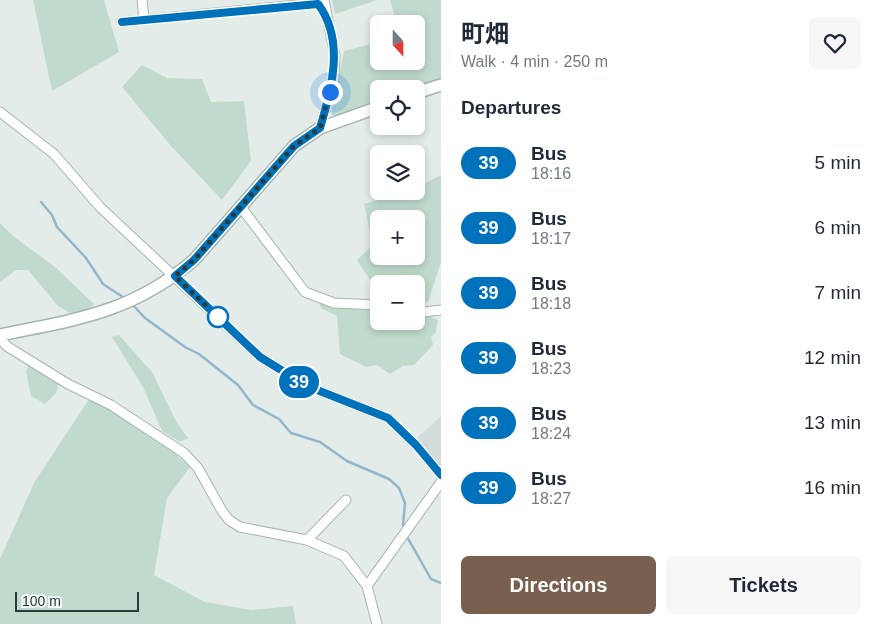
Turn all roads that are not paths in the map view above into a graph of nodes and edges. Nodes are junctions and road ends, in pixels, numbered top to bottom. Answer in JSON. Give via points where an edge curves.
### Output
{"nodes":[{"id":1,"x":142,"y":0,"type":"edge"},
{"id":2,"x":324,"y":0,"type":"edge"},
{"id":3,"x":294,"y":3,"type":"edge"},
{"id":4,"x":327,"y":16,"type":"junction"},
{"id":5,"x":144,"y":20,"type":"junction"},
{"id":6,"x":122,"y":22,"type":"dead end"},
{"id":7,"x":441,"y":85,"type":"edge"},
{"id":8,"x":425,"y":90,"type":"edge"},
{"id":9,"x":370,"y":109,"type":"edge"},
{"id":10,"x":0,"y":112,"type":"edge"},
{"id":11,"x":320,"y":128,"type":"junction"},
{"id":12,"x":241,"y":207,"type":"junction"},
{"id":13,"x":175,"y":276,"type":"junction"},
{"id":14,"x":370,"y":305,"type":"edge"},
{"id":15,"x":441,"y":310,"type":"edge"},
{"id":16,"x":425,"y":312,"type":"edge"},
{"id":17,"x":0,"y":337,"type":"edge"},
{"id":18,"x":441,"y":475,"type":"edge"},
{"id":19,"x":441,"y":482,"type":"edge"},
{"id":20,"x":346,"y":500,"type":"dead end"},
{"id":21,"x":306,"y":540,"type":"junction"},
{"id":22,"x":367,"y":586,"type":"junction"},
{"id":23,"x":378,"y":624,"type":"edge"}],
"edges":[{"from":1,"to":5,"type":"street"},
{"from":2,"to":4,"type":"street"},
{"from":3,"to":4,"type":"street","via":[[318,4]]},
{"from":3,"to":5,"type":"street"},
{"from":4,"to":11,"type":"street","via":[[335,56],[334,78]]},
{"from":5,"to":6,"type":"street"},
{"from":7,"to":8,"type":"street"},
{"from":9,"to":11,"type":"street"},
{"from":10,"to":13,"type":"street","via":[[54,154],[100,207]]},
{"from":11,"to":12,"type":"street","via":[[294,146]]},
{"from":12,"to":13,"type":"street","via":[[194,260]]},
{"from":12,"to":14,"type":"street","via":[[305,292],[334,303]]},
{"from":13,"to":17,"type":"street","via":[[144,296],[95,315]]},
{"from":13,"to":18,"type":"street","via":[[260,357],[307,386],[388,418]]},
{"from":15,"to":16,"type":"street"},
{"from":17,"to":21,"type":"street","via":[[8,347],[68,384],[111,405],[184,453],[198,468],[229,520],[254,531]]},
{"from":19,"to":22,"type":"street"},
{"from":20,"to":21,"type":"street"},
{"from":21,"to":22,"type":"street","via":[[344,556]]},
{"from":22,"to":23,"type":"street"}]}
